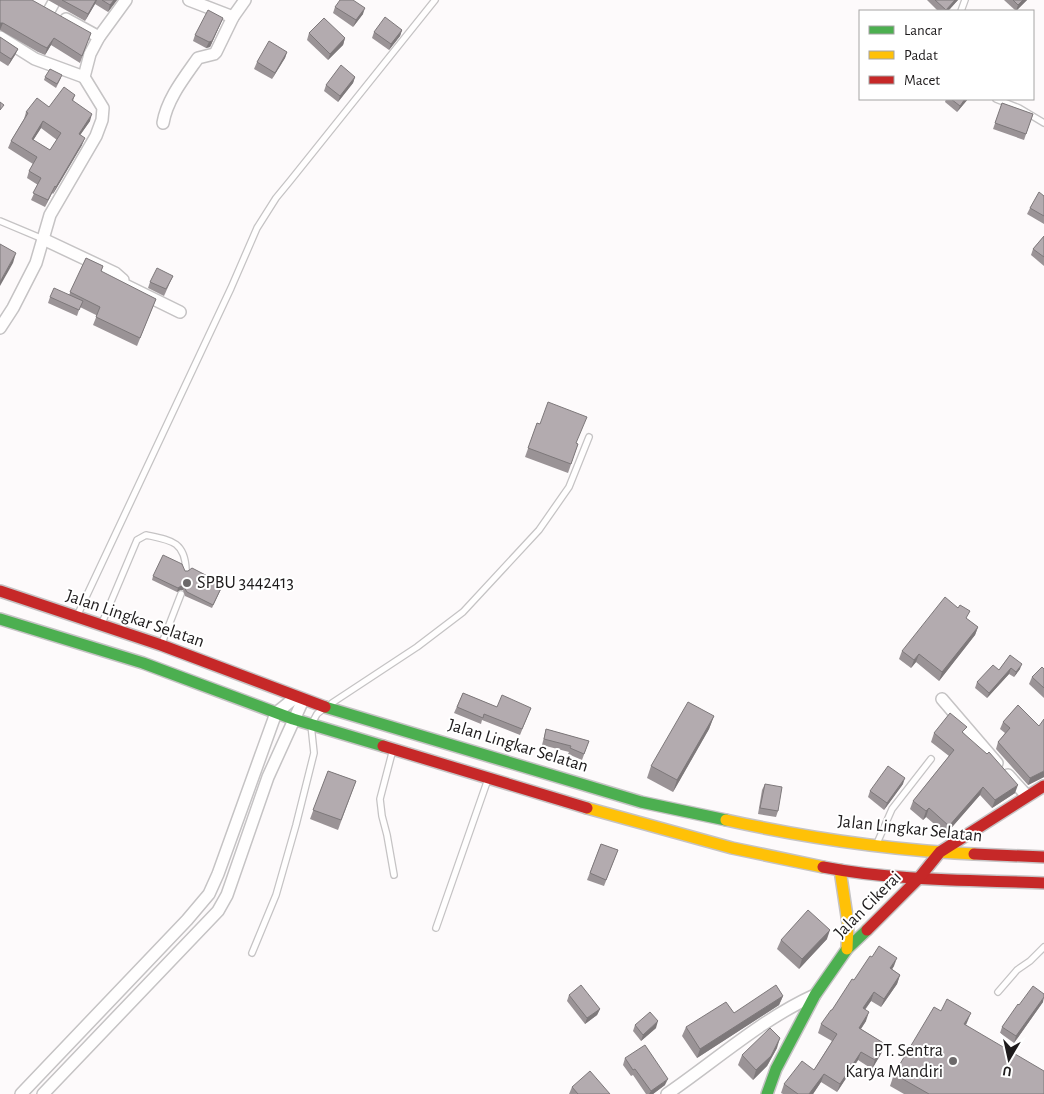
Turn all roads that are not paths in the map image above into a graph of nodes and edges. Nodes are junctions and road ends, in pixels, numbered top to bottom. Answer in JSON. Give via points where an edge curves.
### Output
{"nodes":[{"id":1,"x":55,"y":0,"type":"edge"},
{"id":2,"x":126,"y":0,"type":"edge"},
{"id":3,"x":189,"y":0,"type":"edge"},
{"id":4,"x":245,"y":0,"type":"edge"},
{"id":5,"x":436,"y":0,"type":"edge"},
{"id":6,"x":37,"y":4,"type":"edge"},
{"id":7,"x":48,"y":10,"type":"junction"},
{"id":8,"x":234,"y":17,"type":"junction"},
{"id":9,"x":0,"y":37,"type":"edge"},
{"id":10,"x":99,"y":37,"type":"junction"},
{"id":11,"x":84,"y":77,"type":"junction"},
{"id":12,"x":999,"y":100,"type":"edge"},
{"id":13,"x":163,"y":123,"type":"dead end"},
{"id":14,"x":1044,"y":123,"type":"edge"},
{"id":15,"x":0,"y":221,"type":"edge"},
{"id":16,"x":43,"y":239,"type":"junction"},
{"id":17,"x":180,"y":312,"type":"dead end"},
{"id":18,"x":0,"y":328,"type":"edge"},
{"id":19,"x":589,"y":437,"type":"dead end"},
{"id":20,"x":186,"y":570,"type":"edge"},
{"id":21,"x":0,"y":591,"type":"edge"},
{"id":22,"x":181,"y":594,"type":"dead end"},
{"id":23,"x":77,"y":616,"type":"junction"},
{"id":24,"x":0,"y":619,"type":"edge"},
{"id":25,"x":101,"y":624,"type":"junction"},
{"id":26,"x":161,"y":645,"type":"junction"},
{"id":27,"x":300,"y":698,"type":"junction"},
{"id":28,"x":942,"y":699,"type":"dead end"},
{"id":29,"x":326,"y":707,"type":"junction"},
{"id":30,"x":276,"y":714,"type":"junction"},
{"id":31,"x":293,"y":719,"type":"junction"},
{"id":32,"x":311,"y":724,"type":"junction"},
{"id":33,"x":393,"y":749,"type":"junction"},
{"id":34,"x":931,"y":759,"type":"dead end"},
{"id":35,"x":489,"y":778,"type":"junction"},
{"id":36,"x":1044,"y":786,"type":"edge"},
{"id":37,"x":1027,"y":796,"type":"junction"},
{"id":38,"x":876,"y":845,"type":"junction"},
{"id":39,"x":940,"y":852,"type":"junction"},
{"id":40,"x":1044,"y":857,"type":"edge"},
{"id":41,"x":840,"y":870,"type":"junction"},
{"id":42,"x":394,"y":875,"type":"dead end"},
{"id":43,"x":919,"y":878,"type":"junction"},
{"id":44,"x":1044,"y":883,"type":"edge"},
{"id":45,"x":436,"y":928,"type":"dead end"},
{"id":46,"x":1044,"y":947,"type":"edge"},
{"id":47,"x":847,"y":949,"type":"junction"},
{"id":48,"x":252,"y":953,"type":"dead end"},
{"id":49,"x":998,"y":992,"type":"dead end"},
{"id":50,"x":815,"y":995,"type":"junction"},
{"id":51,"x":21,"y":1094,"type":"edge"},
{"id":52,"x":43,"y":1094,"type":"edge"},
{"id":53,"x":667,"y":1094,"type":"edge"},
{"id":54,"x":767,"y":1094,"type":"edge"}],
"edges":[{"from":1,"to":7,"type":"street"},
{"from":2,"to":10,"type":"street"},
{"from":3,"to":8,"type":"street"},
{"from":4,"to":8,"type":"street"},
{"from":5,"to":23,"type":"lane","via":[[281,192],[257,228]]},
{"from":6,"to":7,"type":"street"},
{"from":7,"to":10,"type":"street"},
{"from":8,"to":13,"type":"street","via":[[216,52],[198,58],[182,81]]},
{"from":9,"to":11,"type":"street","via":[[34,59]]},
{"from":10,"to":11,"type":"street"},
{"from":11,"to":16,"type":"street","via":[[103,108],[102,120],[50,215]]},
{"from":12,"to":14,"type":"lane"},
{"from":15,"to":16,"type":"lane"},
{"from":16,"to":17,"type":"street","via":[[115,273],[123,284]]},
{"from":16,"to":18,"type":"street","via":[[36,263]]},
{"from":19,"to":29,"type":"lane","via":[[569,487],[539,530],[463,612],[417,647]]},
{"from":20,"to":25,"type":"lane","via":[[186,558],[178,544],[146,535],[137,540]]},
{"from":21,"to":23,"type":"main road","name":"Jalan Lingkar Selatan"},
{"from":22,"to":26,"type":"lane"},
{"from":23,"to":25,"type":"main road","name":"Jalan Lingkar Selatan"},
{"from":24,"to":30,"type":"main road","via":[[143,663]]},
{"from":25,"to":26,"type":"main road","name":"Jalan Lingkar Selatan"},
{"from":26,"to":27,"type":"main road","name":"Jalan Lingkar Selatan"},
{"from":27,"to":29,"type":"main road","name":"Jalan Lingkar Selatan"},
{"from":27,"to":30,"type":"street"},
{"from":27,"to":31,"type":"street"},
{"from":28,"to":37,"type":"street"},
{"from":29,"to":32,"type":"lane"},
{"from":29,"to":38,"type":"main road","name":"Jalan Lingkar Selatan","via":[[641,802],[761,828]]},
{"from":30,"to":31,"type":"main road"},
{"from":30,"to":51,"type":"street","via":[[209,894]]},
{"from":31,"to":32,"type":"main road"},
{"from":31,"to":52,"type":"street","via":[[268,777],[228,895],[218,911]]},
{"from":32,"to":33,"type":"main road"},
{"from":32,"to":48,"type":"lane","via":[[314,753],[296,825],[276,895]]},
{"from":33,"to":35,"type":"main road"},
{"from":33,"to":42,"type":"lane","via":[[380,799]]},
{"from":34,"to":38,"type":"lane","via":[[892,809]]},
{"from":35,"to":41,"type":"main road","via":[[732,848]]},
{"from":35,"to":45,"type":"lane"},
{"from":36,"to":37,"type":"main road","name":"Jalan Cikerai"},
{"from":37,"to":39,"type":"main road","name":"Jalan Cikerai"},
{"from":38,"to":39,"type":"main road","name":"Jalan Lingkar Selatan"},
{"from":39,"to":40,"type":"main road","name":"Jalan Lingkar Selatan"},
{"from":39,"to":43,"type":"main road","name":"Jalan Cikerai"},
{"from":41,"to":43,"type":"main road"},
{"from":41,"to":47,"type":"main road","via":[[848,923]]},
{"from":43,"to":44,"type":"main road"},
{"from":43,"to":47,"type":"main road","name":"Jalan Cikerai"},
{"from":46,"to":49,"type":"lane"},
{"from":47,"to":50,"type":"main road","name":"Jalan Cikerai"},
{"from":50,"to":53,"type":"street","via":[[792,1005]]},
{"from":50,"to":54,"type":"main road","name":"Jalan Cikerai","via":[[776,1069]]}]}
